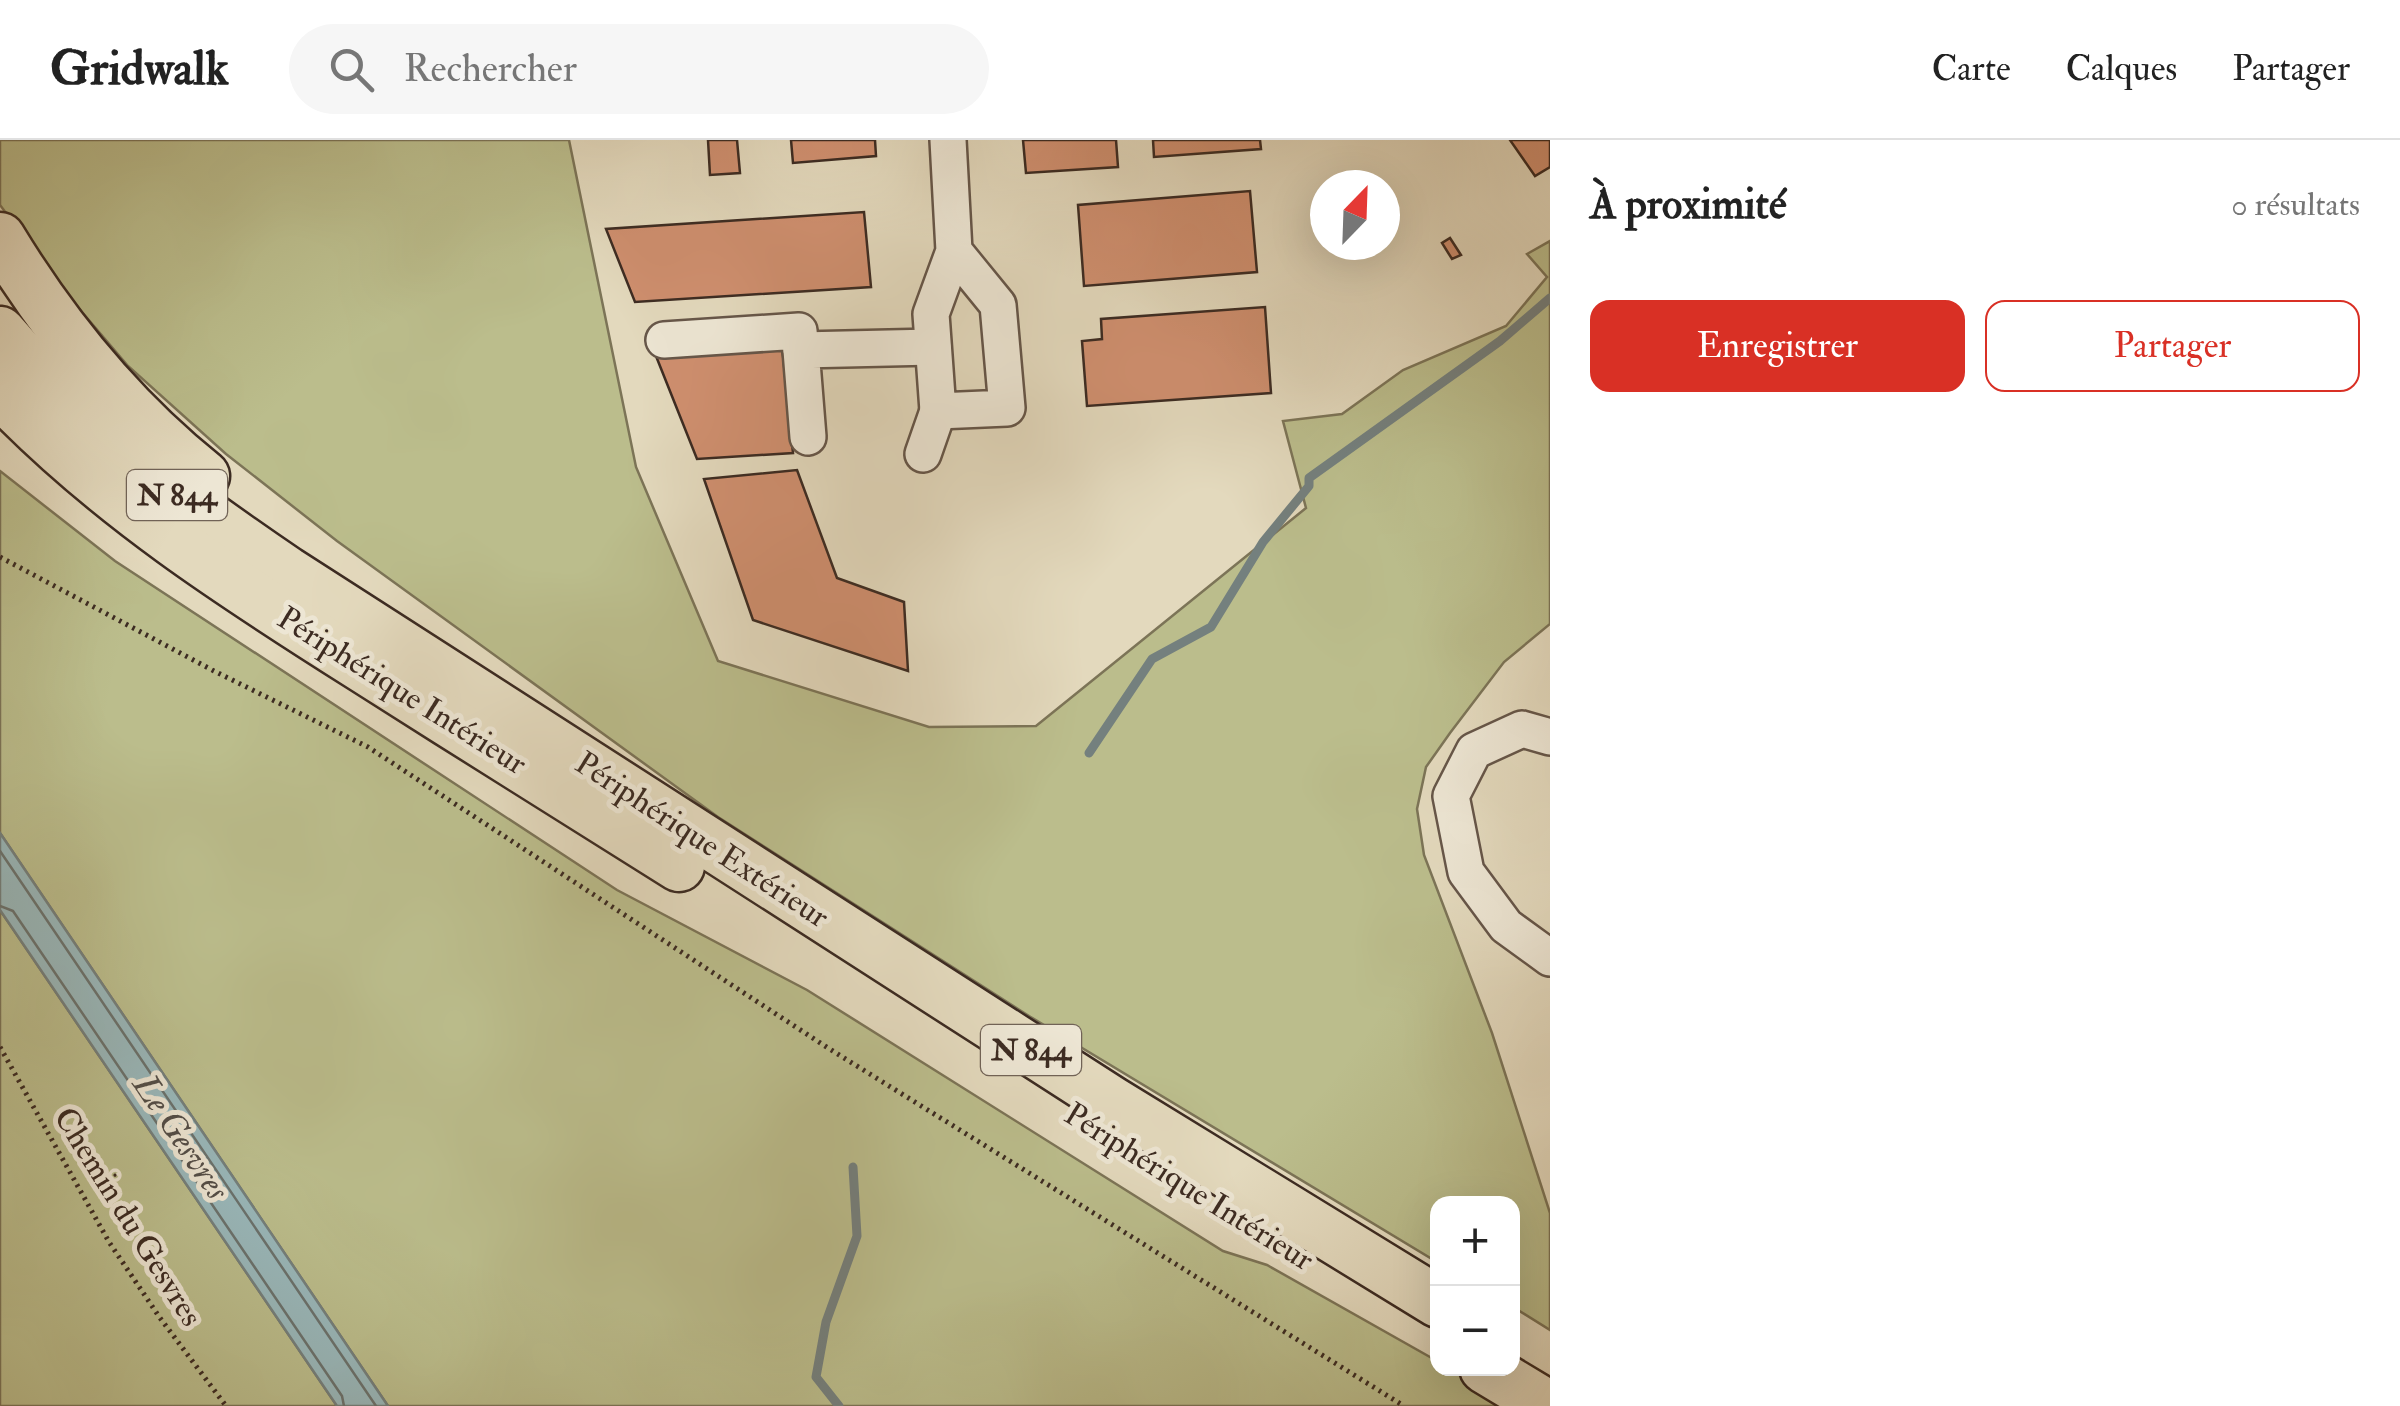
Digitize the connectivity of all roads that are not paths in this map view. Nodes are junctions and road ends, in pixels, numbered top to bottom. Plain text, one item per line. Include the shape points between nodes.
1 (948, 140) edge
2 (0, 238) edge
3 (954, 251) junction
4 (0, 332) edge
5 (664, 340) dead end
6 (933, 348) junction
7 (801, 350) junction
8 (0, 392) edge
9 (938, 412) junction
10 (0, 432) edge
11 (808, 437) dead end
12 (924, 454) dead end
13 (173, 543) junction
14 (287, 572) junction
15 (1550, 737) edge
16 (1550, 958) edge
17 (1430, 1297) edge
18 (1430, 1335) edge
19 (1520, 1351) edge
20 (1550, 1368) edge
21 (1498, 1376) edge
22 (1548, 1406) edge

1 - 3 street
2 - 14 highway via 109,386 178,455 266,526
3 - 6 street via 931,314
3 - 9 street via 998,305 1008,408
4 - 14 highway, Périphérique Extérieur / N 844 via 111,441
5 - 7 street via 799,331
6 - 7 street
6 - 9 street
7 - 11 street
8 - 13 highway, Périphérique Intérieur / N 844 via 81,470
9 - 12 street
10 - 13 highway via 125,540
13 - 18 highway, Périphérique Intérieur / N 844
14 - 17 highway, Périphérique Extérieur / N 844 via 1097,1092
15 - 16 street via 1522,729 1474,751 1451,796 1466,872 1506,926
19 - 20 highway
21 - 22 highway

